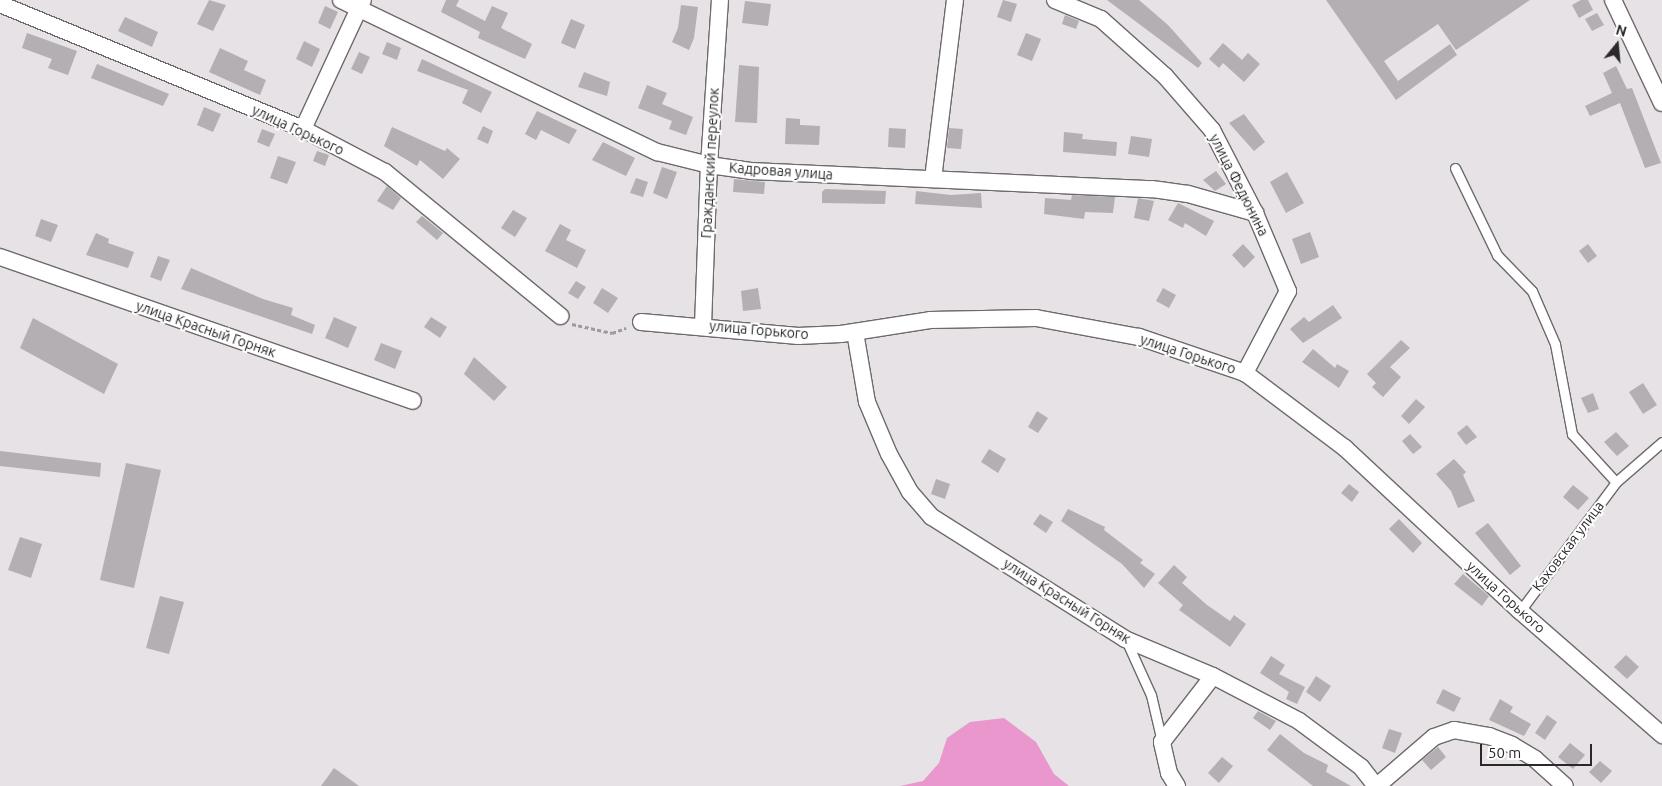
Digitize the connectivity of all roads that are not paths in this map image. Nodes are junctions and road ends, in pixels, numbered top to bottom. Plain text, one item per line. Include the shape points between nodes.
1 (341, 0) edge
2 (720, 0) edge
3 (955, 0) edge
4 (1054, 0) edge
5 (1612, 0) edge
6 (0, 4) edge
7 (361, 4) edge
8 (1662, 103) edge
9 (303, 129) junction
10 (709, 165) junction
11 (1455, 168) dead end
12 (933, 179) junction
13 (1255, 212) junction
14 (0, 257) edge
15 (560, 316) road end
16 (641, 322) road end
17 (703, 326) junction
18 (855, 332) junction
19 (1245, 373) junction
20 (413, 401) dead end
21 (1662, 442) edge
22 (1616, 482) junction
23 (1520, 611) junction
24 (1125, 639) junction
25 (1212, 676) junction
26 (1662, 735) edge
27 (1162, 742) junction
28 (1177, 786) edge
29 (1377, 786) edge
30 (1565, 786) edge

1 - 7 street, Кадровая улица
2 - 10 street, Гражданский переулок
3 - 12 street
4 - 13 street, улица Федюнина via 1101,19 1165,76 1212,130
5 - 8 street
6 - 9 street, улица Горького
7 - 9 street
7 - 10 street, Кадровая улица via 657,152
9 - 15 street, улица Горького via 385,172
10 - 12 street, Кадровая улица via 751,171
10 - 17 street, Гражданский переулок
11 - 22 lane via 1497,255 1532,291 1555,344 1572,434
12 - 13 street, Кадровая улица via 1152,189 1188,194
13 - 19 street, улица Федюнина via 1288,291
14 - 20 street, улица Красный Горняк
16 - 17 street, улица Горького
17 - 18 street, улица Горького via 798,336
18 - 19 street, улица Горького via 930,320 1036,318 1139,337
18 - 24 street, улица Красный Горняк via 867,402 888,454 910,492 932,517
19 - 23 street, улица Горького via 1345,448
21 - 22 lane, Каховская улица
22 - 23 lane, Каховская улица
23 - 26 street, улица Горького
24 - 25 street, улица Красный Горняк
24 - 27 lane via 1151,696
25 - 27 street
25 - 29 street, улица Красный Горняк via 1299,721 1361,766
27 - 28 street via 1169,774
29 - 30 street via 1434,738 1454,730 1489,736 1512,746 1535,759

